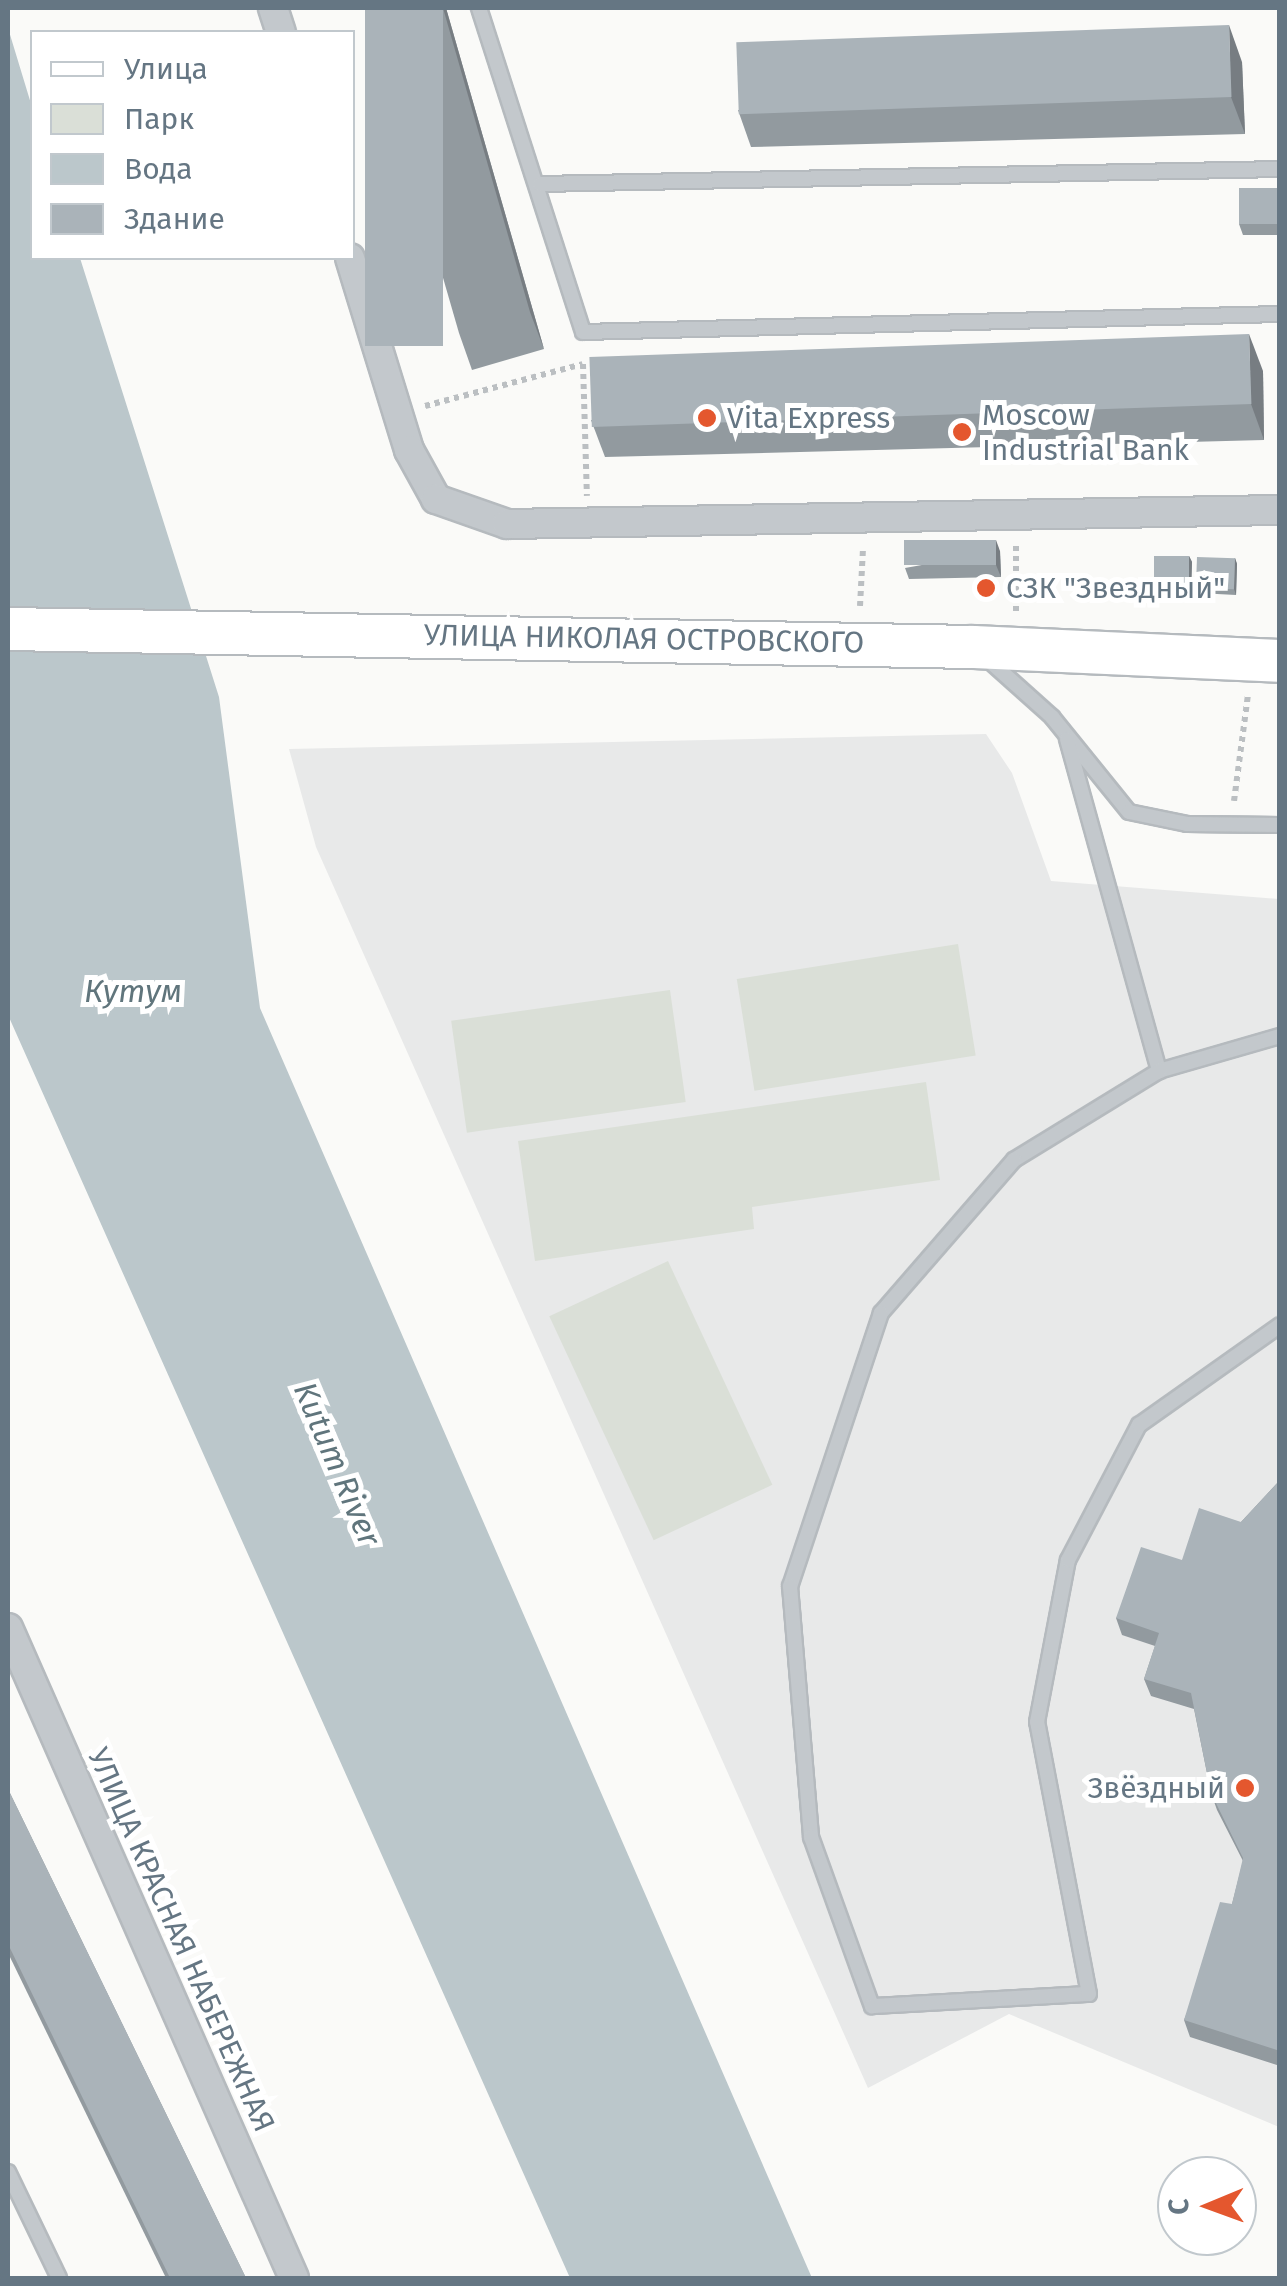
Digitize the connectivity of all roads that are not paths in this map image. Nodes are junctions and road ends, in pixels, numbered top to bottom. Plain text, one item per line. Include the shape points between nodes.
1 (479, 8) edge
2 (1280, 169) edge
3 (540, 184) junction
4 (351, 260) edge
5 (1280, 314) edge
6 (1280, 510) edge
7 (8, 629) edge
8 (973, 647) junction
9 (1266, 660) edge
10 (1065, 733) junction
11 (1280, 824) edge
12 (1280, 1036) edge
13 (1159, 1070) junction
14 (1280, 1325) edge
15 (8, 1628) edge
16 (8, 2172) edge
17 (60, 2278) edge
18 (294, 2278) edge

1 - 3 lane
2 - 3 lane
3 - 5 lane via 583,332
4 - 6 street via 397,414 436,499 507,524
7 - 8 main road, УЛИЦА НИКОЛАЯ ОСТРОВСКОГО
8 - 9 main road, УЛИЦА НИКОЛАЯ ОСТРОВСКОГО
8 - 10 lane
10 - 11 lane via 1128,812
10 - 13 lane
12 - 13 lane
13 - 14 lane via 1014,1160 882,1313 790,1586 812,1837 872,2006 1088,1994 1037,1722 1068,1560 1139,1425
15 - 18 street, УЛИЦА КРАСНАЯ НАБЕРЕЖНАЯ
16 - 17 lane

